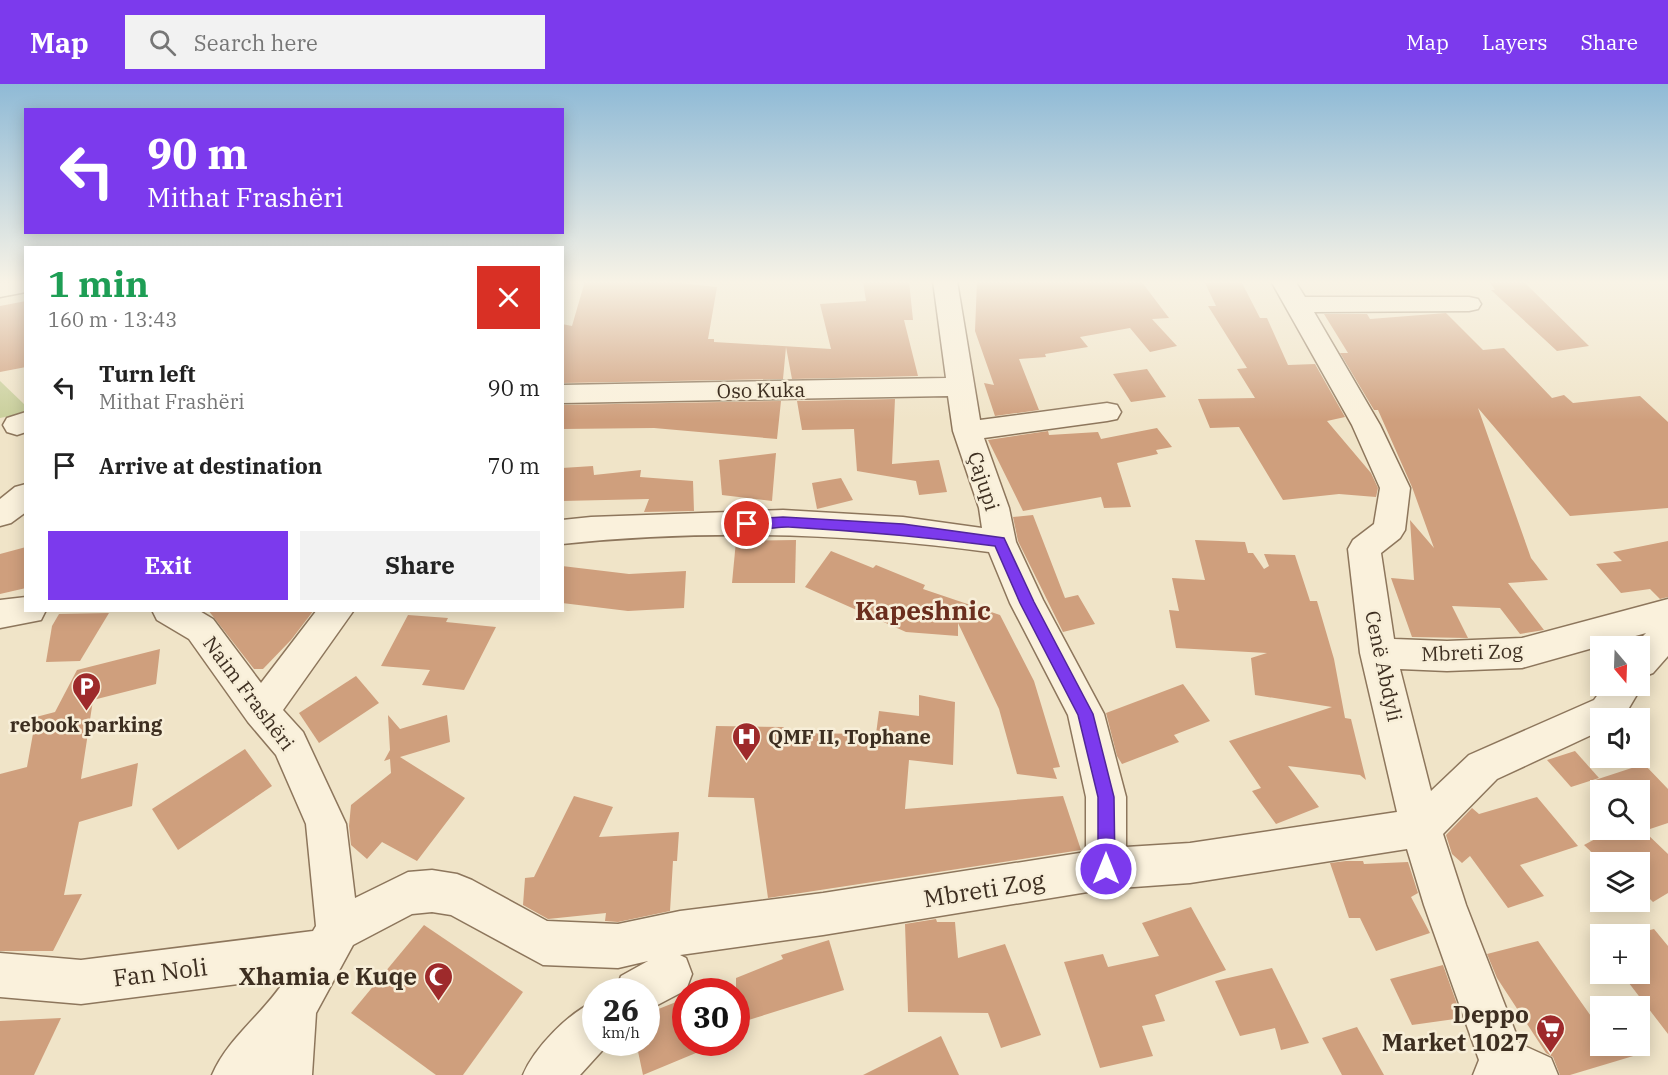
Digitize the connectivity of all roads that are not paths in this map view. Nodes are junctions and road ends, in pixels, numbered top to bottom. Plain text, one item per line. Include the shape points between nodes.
1 (951, 327) edge
2 (1310, 327) edge
3 (959, 387) junction
4 (564, 394) edge
5 (1107, 412) dead end
6 (967, 431) junction
7 (24, 497) edge
8 (0, 515) edge
9 (564, 532) edge
10 (1000, 542) junction
11 (24, 611) edge
12 (172, 612) edge
13 (335, 612) edge
14 (1668, 613) edge
15 (0, 614) edge
16 (1668, 632) edge
17 (1378, 653) junction
18 (1650, 659) edge
19 (1620, 696) edge
20 (261, 711) junction
21 (1421, 828) junction
22 (1106, 869) junction
23 (332, 940) junction
24 (0, 975) edge
25 (294, 1008) junction
26 (582, 1039) edge
27 (1511, 1070) edge
28 (236, 1075) edge
29 (288, 1075) edge
30 (547, 1075) edge

1 - 3 street, Çajupi
2 - 17 street, Cenë Abdyli via 1366,425 1395,488 1389,530 1364,549
3 - 4 street, Oso Kuka
3 - 6 street, Çajupi
5 - 6 street, Çajupi
6 - 10 street, Çajupi via 994,508
7 - 8 street
9 - 10 street via 783,522 903,529
10 - 22 street, Çajupi via 1027,603 1086,714 1106,797
11 - 15 street
12 - 20 street, Naim Frashëri via 201,629
13 - 20 street
14 - 17 street, Mbreti Zog via 1522,653
16 - 18 street
17 - 21 street, Cenë Abdyli
19 - 21 street via 1607,711 1483,767
20 - 23 street, Naim Frashëri via 290,744 326,824
21 - 22 street, Mbreti Zog via 1190,863
21 - 27 street, Cenë Abdyli via 1445,905
22 - 23 street, Mbreti Zog via 680,933 618,946 543,943 457,895 408,893
23 - 24 street, Fan Noli via 81,982
23 - 25 street
25 - 28 street
25 - 29 street
26 - 30 street

